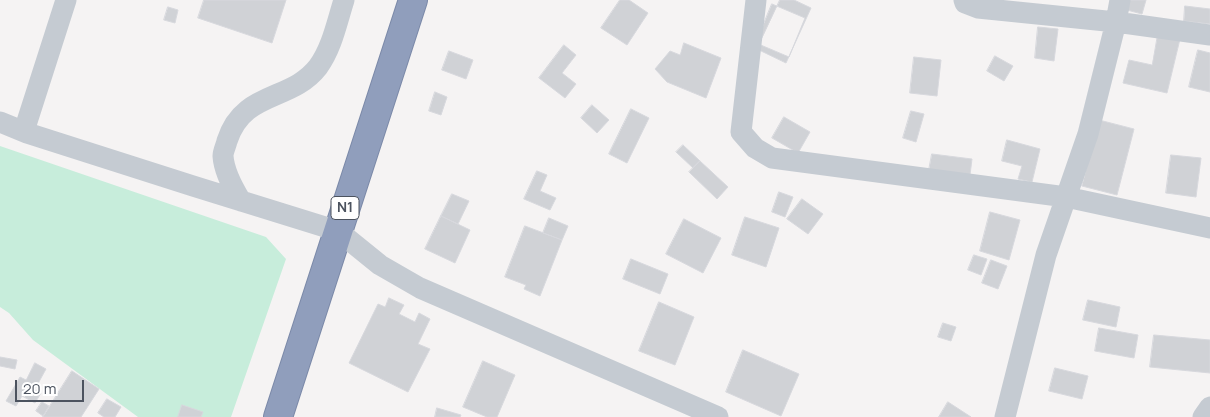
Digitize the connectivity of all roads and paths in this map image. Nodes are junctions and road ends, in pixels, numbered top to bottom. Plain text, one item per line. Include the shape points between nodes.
1 (66, 0) edge
2 (344, 0) edge
3 (412, 0) edge
4 (756, 0) edge
5 (964, 0) edge
6 (1120, 0) edge
7 (1116, 22) junction
8 (1210, 35) edge
9 (0, 122) edge
10 (24, 132) junction
11 (1066, 197) junction
12 (241, 201) junction
13 (1210, 228) edge
14 (338, 231) junction
15 (1210, 407) edge
16 (278, 417) edge
17 (718, 417) edge
18 (1005, 417) edge
19 (1203, 417) edge

1 - 10 street
2 - 12 street via 329,46 318,67 304,81 249,108 236,120 223,155 232,187
3 - 14 highway, N1
4 - 11 street via 742,132 755,148 772,158
5 - 7 street via 978,8
6 - 7 street
7 - 8 street
7 - 11 street via 1088,134
9 - 10 street
10 - 12 street
11 - 13 street
11 - 18 street via 1046,255
12 - 14 street
14 - 16 highway, N1
14 - 17 street via 380,265 420,288
15 - 19 street

